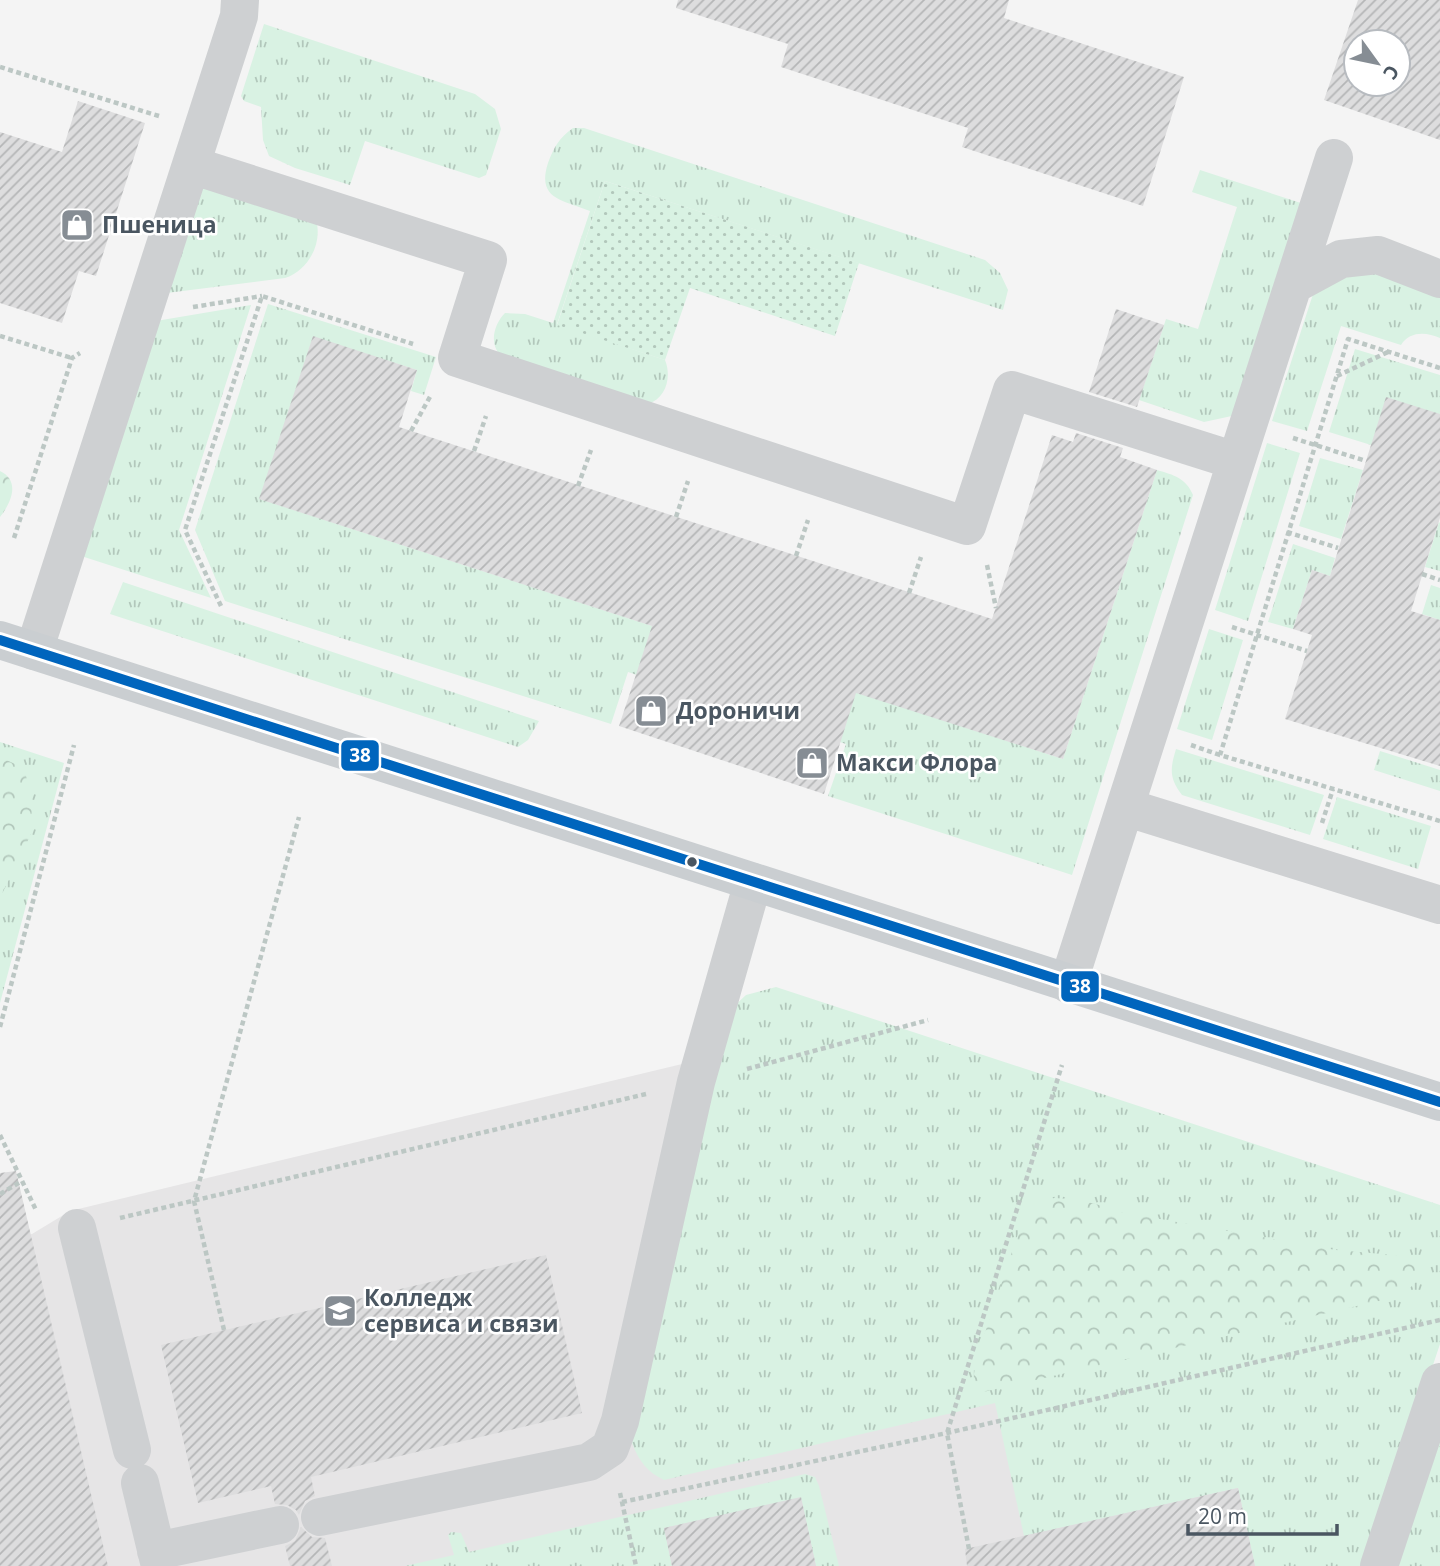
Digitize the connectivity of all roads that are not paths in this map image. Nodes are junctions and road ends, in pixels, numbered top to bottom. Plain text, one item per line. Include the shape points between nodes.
1 (240, 0) edge
2 (1334, 158) dead end
3 (191, 165) junction
4 (1440, 279) edge
5 (1293, 285) junction
6 (1236, 461) junction
7 (17, 646) edge
8 (1125, 807) junction
9 (752, 882) junction
10 (1440, 905) edge
11 (1068, 984) junction
12 (1440, 1102) edge
13 (77, 1228) road end
14 (1440, 1382) edge
15 (320, 1517) dead end
16 (280, 1525) dead end
17 (158, 1558) edge
18 (1379, 1566) edge

1 - 3 lane via 239,16
2 - 5 lane
3 - 6 lane via 488,260 446,373 967,526 1012,390
3 - 7 lane via 142,316
4 - 5 lane via 1378,255 1341,259
5 - 6 lane
6 - 8 lane
7 - 9 main road
8 - 10 lane
8 - 11 lane
9 - 11 main road
9 - 15 lane via 696,1082 621,1421 610,1448 589,1462
11 - 12 main road
13 - 17 lane
14 - 18 lane
16 - 17 lane

